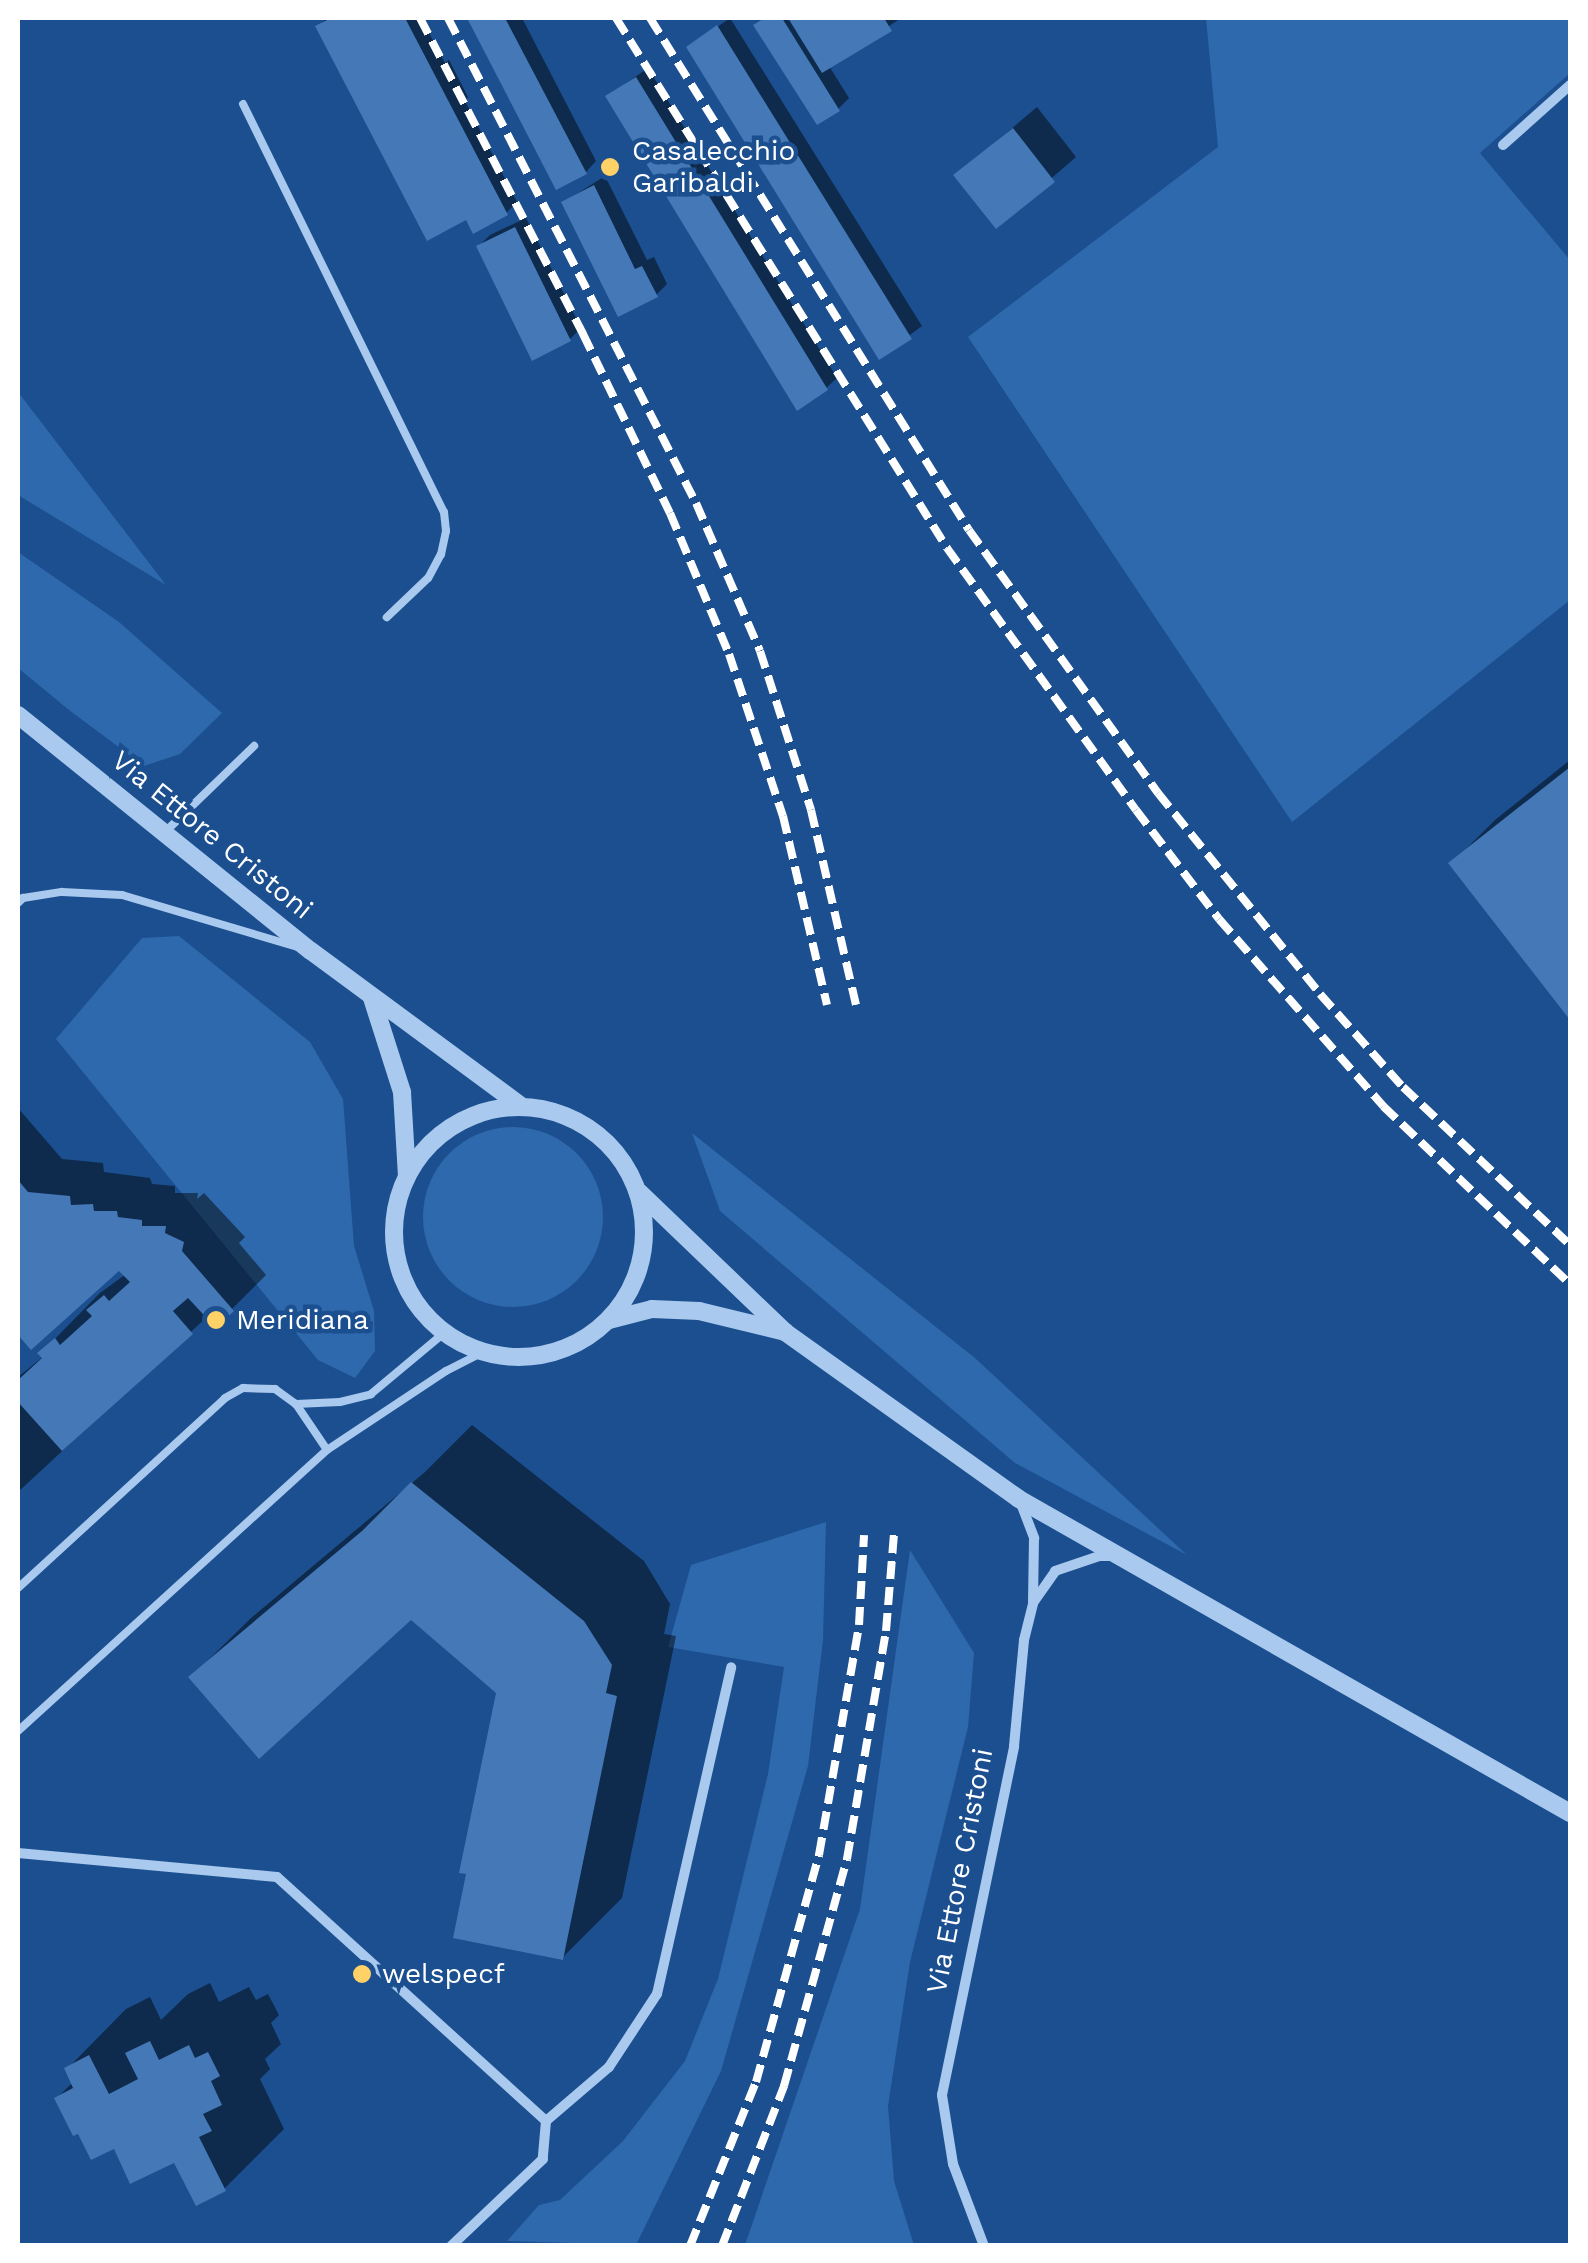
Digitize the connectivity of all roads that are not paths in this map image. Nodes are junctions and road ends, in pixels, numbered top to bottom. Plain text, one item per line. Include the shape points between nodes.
1 (1570, 86) edge
2 (243, 104) dead end
3 (1502, 144) dead end
4 (387, 617) dead end
5 (18, 715) edge
6 (254, 746) dead end
7 (165, 832) junction
8 (18, 903) edge
9 (312, 951) junction
10 (372, 998) junction
11 (521, 1106) junction
12 (406, 1176) junction
13 (639, 1192) junction
14 (609, 1320) junction
15 (785, 1332) junction
16 (444, 1333) junction
17 (481, 1353) junction
18 (296, 1404) junction
19 (327, 1450) junction
20 (1019, 1499) junction
21 (1116, 1556) junction
22 (18, 1588) edge
23 (1033, 1603) junction
24 (731, 1666) dead end
25 (18, 1732) edge
26 (1570, 1813) edge
27 (18, 1853) edge
28 (546, 2121) junction
29 (451, 2246) edge
30 (984, 2246) edge

1 - 3 street
2 - 4 lane via 444,512 441,554 428,578
5 - 7 street, Via Ettore Cristoni
6 - 7 lane
7 - 9 street, Via Ettore Cristoni
8 - 9 lane via 62,892 122,896
9 - 10 street, Via Ettore Cristoni
10 - 11 street, Via Ettore Cristoni
10 - 12 street via 402,1092
11 - 12 street via 484,1111 452,1126
11 - 13 street via 560,1112 600,1135
12 - 16 street via 394,1214 394,1248 406,1287
13 - 14 street via 645,1246 637,1276
13 - 15 street
14 - 15 street via 652,1309 699,1310
14 - 17 street via 550,1354
15 - 20 street
16 - 17 street
16 - 18 lane via 370,1394
17 - 19 lane
18 - 19 lane
18 - 22 lane via 276,1389 242,1388 225,1398
19 - 25 lane
20 - 21 street
20 - 23 street, Via Ettore Cristoni via 1034,1538
21 - 23 street via 1055,1571
21 - 26 street
23 - 30 street, Via Ettore Cristoni via 1014,1746 942,2095 953,2164
24 - 28 street via 657,1994 608,2067
27 - 28 street via 277,1877
28 - 29 street via 543,2159

